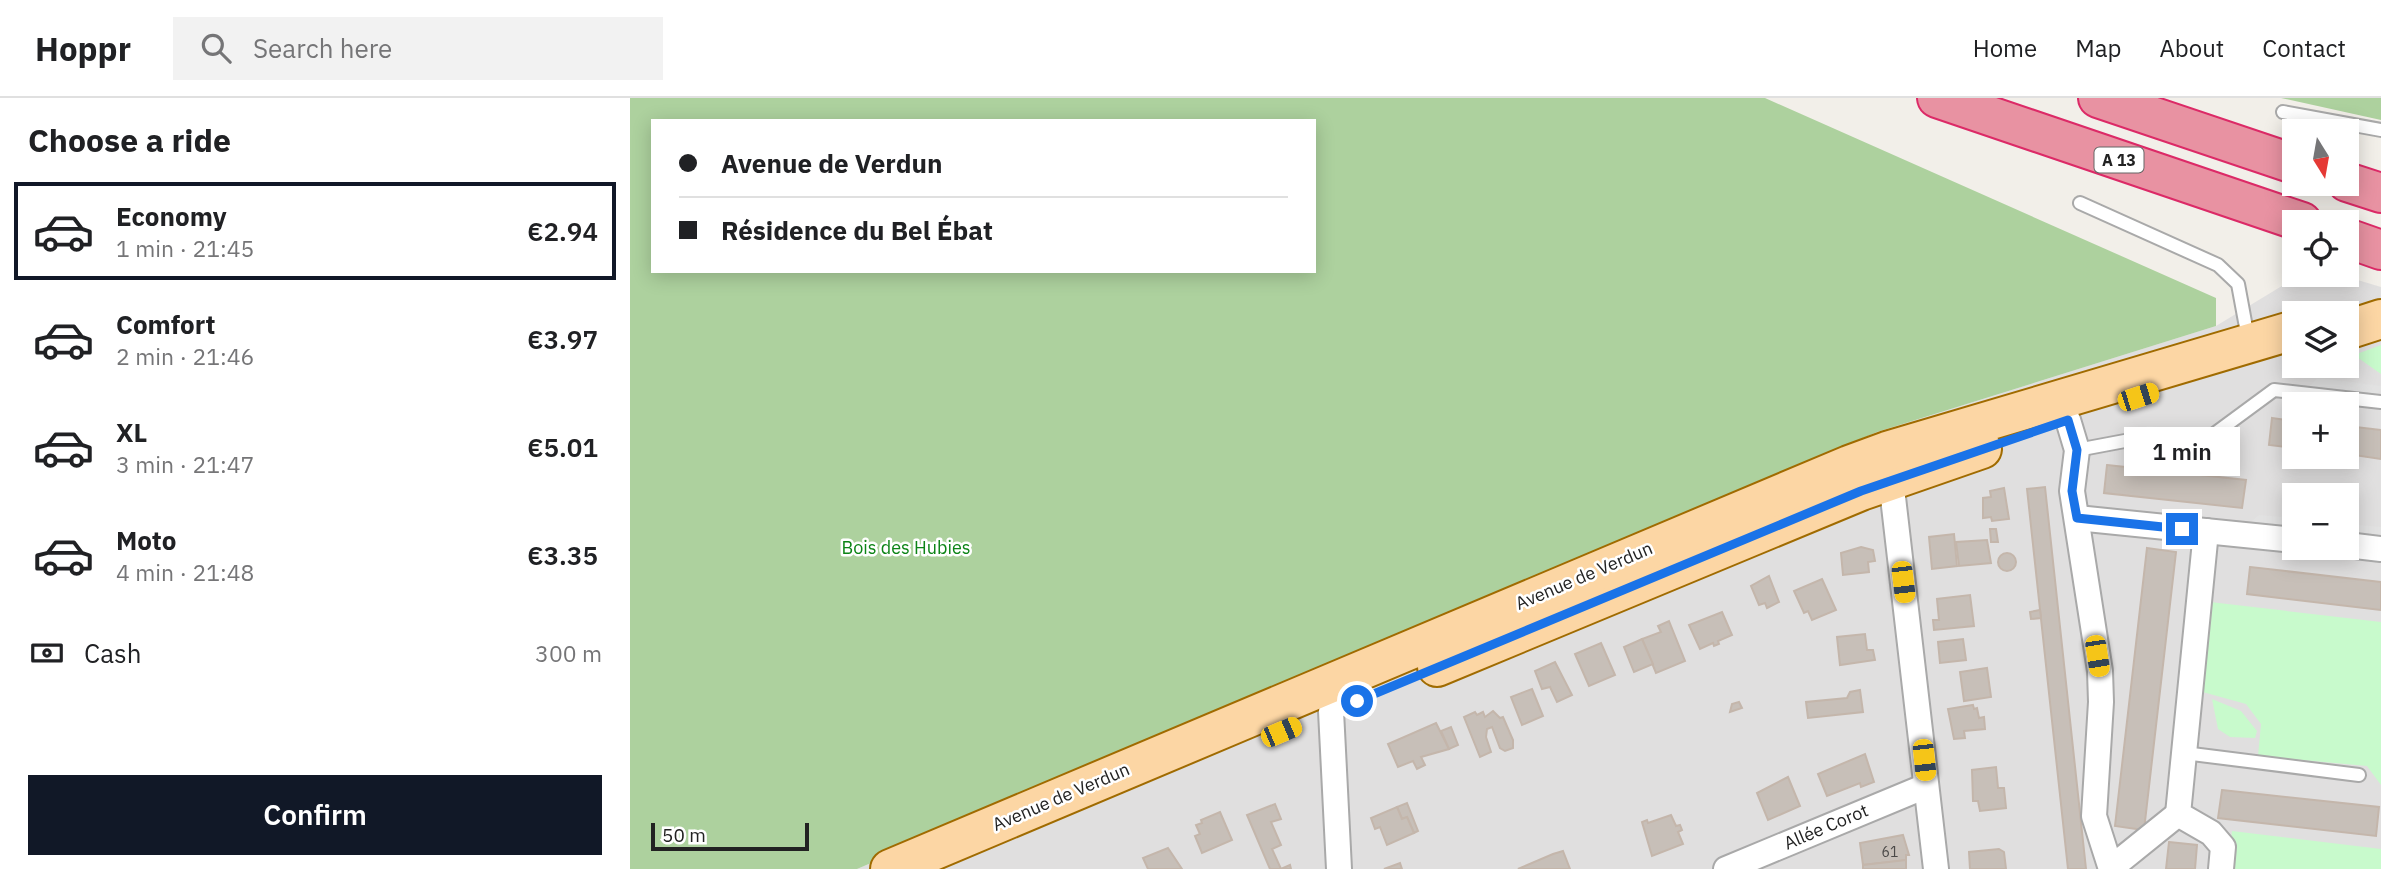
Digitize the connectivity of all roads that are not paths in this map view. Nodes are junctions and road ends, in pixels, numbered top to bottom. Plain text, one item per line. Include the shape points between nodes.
1 (1937, 98) edge
2 (2098, 98) edge
3 (2283, 112) dead end
4 (2381, 130) edge
5 (2282, 160) edge
6 (2359, 186) edge
7 (2381, 193) edge
8 (2080, 203) dead end
9 (2282, 215) edge
10 (2359, 242) edge
11 (2381, 250) edge
12 (2381, 307) edge
13 (2359, 313) edge
14 (2381, 319) edge
15 (2359, 326) edge
16 (2282, 333) edge
17 (2249, 342) junction
18 (2282, 352) edge
19 (2381, 402) edge
20 (2073, 435) junction
21 (1891, 480) junction
22 (2077, 518) junction
23 (2206, 531) junction
24 (2282, 539) edge
25 (2359, 546) edge
26 (2381, 549) edge
27 (1331, 711) junction
28 (2184, 753) junction
29 (2359, 775) dead end
30 (1926, 786) junction
31 (2178, 814) junction
32 (890, 869) edge
33 (954, 869) edge
34 (1339, 869) edge
35 (1726, 869) edge
36 (1936, 869) edge
37 (2111, 869) edge
38 (2221, 869) edge

1 - 9 highway, A 13
2 - 5 highway
3 - 4 lane
6 - 7 highway
8 - 17 lane via 2218,265 2238,284
10 - 11 highway
12 - 13 main road
14 - 15 main road
16 - 17 main road, Avenue de Verdun
17 - 32 main road, Avenue de Verdun via 1849,466
18 - 20 main road, Avenue de Verdun
19 - 20 lane via 2274,390 2198,446
20 - 21 main road, Avenue de Verdun
20 - 22 street via 2072,491
21 - 27 main road, Avenue de Verdun
21 - 30 street
22 - 23 street
22 - 37 street via 2100,671 2094,816
23 - 24 street
23 - 28 street
25 - 26 street
27 - 33 main road, Avenue de Verdun
27 - 34 street
28 - 29 lane
28 - 31 street
30 - 35 street, Allée Corot
30 - 36 street
31 - 37 street
31 - 38 street via 2211,833 2223,847

